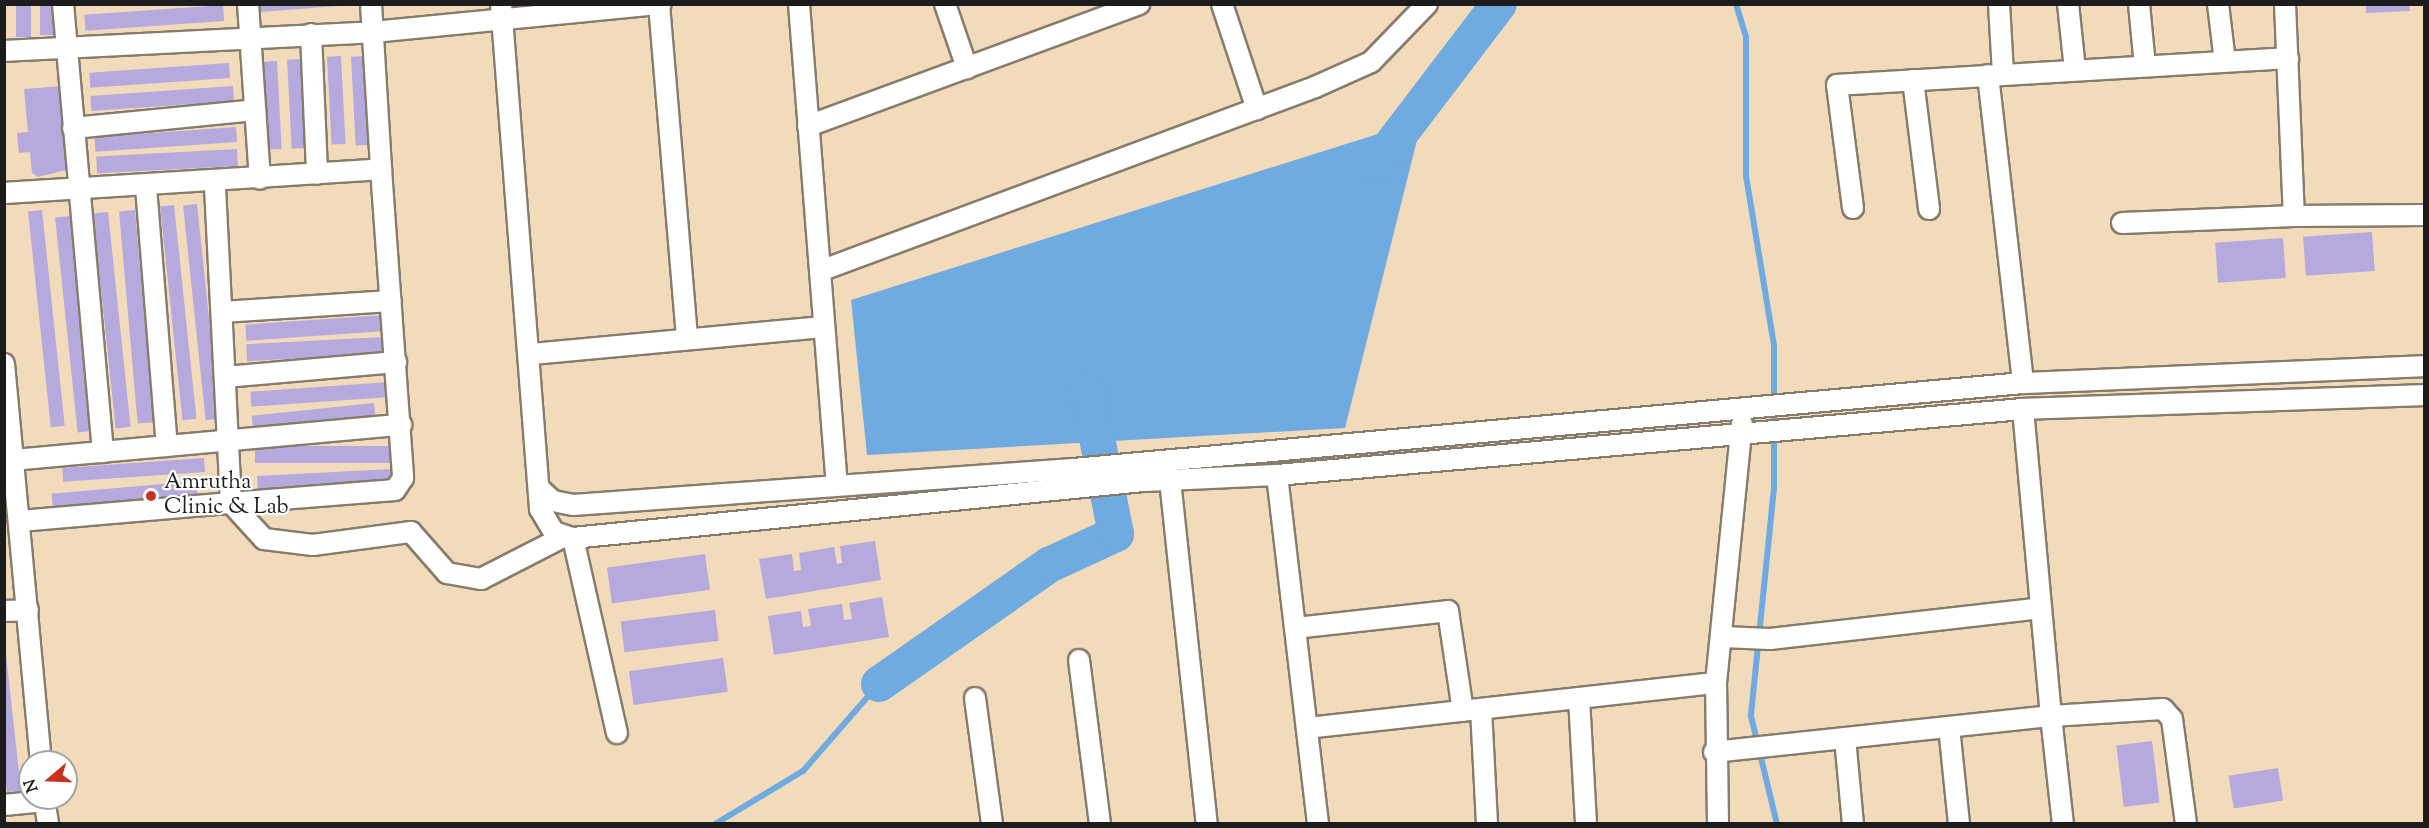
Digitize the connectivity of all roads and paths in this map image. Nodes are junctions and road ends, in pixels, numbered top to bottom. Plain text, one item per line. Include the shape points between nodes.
1 (63, 4) edge
2 (249, 4) edge
3 (371, 4) edge
4 (799, 4) edge
5 (945, 4) edge
6 (1139, 4) edge
7 (1222, 4) edge
8 (1426, 4) edge
9 (1999, 4) edge
10 (2068, 4) edge
11 (2139, 4) edge
12 (2218, 4) edge
13 (2285, 4) edge
14 (660, 5) edge
15 (502, 13) edge
16 (373, 32) junction
17 (311, 34) junction
18 (249, 36) junction
19 (4, 51) edge
20 (66, 51) junction
21 (2288, 58) junction
22 (2225, 62) junction
23 (2145, 66) junction
24 (967, 68) junction
25 (2075, 70) junction
26 (1996, 75) junction
27 (1913, 80) junction
28 (1257, 109) junction
29 (255, 110) junction
30 (808, 126) junction
31 (73, 128) junction
32 (381, 169) junction
33 (317, 174) junction
34 (260, 179) junction
35 (215, 182) junction
36 (146, 187) junction
37 (79, 192) junction
38 (4, 193) edge
39 (1853, 208) dead end
40 (1929, 209) dead end
41 (2424, 215) edge
42 (2294, 216) junction
43 (2122, 223) dead end
44 (820, 271) junction
45 (391, 301) junction
46 (222, 312) junction
47 (824, 327) junction
48 (687, 339) junction
49 (531, 354) junction
50 (396, 362) junction
51 (4, 364) edge
52 (2424, 366) edge
53 (225, 377) junction
54 (2024, 383) junction
55 (2424, 395) edge
56 (6, 408) edge
57 (1751, 408) junction
58 (2023, 409) junction
59 (401, 425) junction
60 (1752, 433) junction
61 (228, 441) junction
62 (167, 446) junction
63 (103, 452) junction
64 (13, 460) junction
65 (1277, 475) junction
66 (1170, 480) junction
67 (837, 483) junction
68 (541, 490) junction
69 (231, 503) junction
70 (20, 521) junction
71 (569, 537) junction
72 (2041, 608) junction
73 (28, 610) junction
74 (4, 611) edge
75 (1295, 628) junction
76 (1722, 637) junction
77 (1079, 660) dead end
78 (1716, 683) junction
79 (975, 698) dead end
80 (1579, 698) junction
81 (1472, 710) junction
82 (2051, 716) junction
83 (1950, 727) junction
84 (1307, 728) junction
85 (617, 733) dead end
86 (1845, 738) junction
87 (40, 750) edge
88 (1714, 752) junction
89 (992, 824) edge
90 (1100, 824) edge
91 (1207, 824) edge
92 (1318, 824) edge
93 (1487, 824) edge
94 (1586, 824) edge
95 (1718, 824) edge
96 (1853, 824) edge
97 (1959, 824) edge
98 (2063, 824) edge
99 (2186, 824) edge

1 - 20 street
2 - 18 street
3 - 16 street
4 - 30 street
5 - 24 street
6 - 24 street
7 - 28 street
8 - 28 street via 1371,62
9 - 26 street
10 - 25 street
11 - 23 street
12 - 22 street
13 - 21 street
14 - 15 street
14 - 48 street
15 - 16 street
15 - 49 street
16 - 17 street
16 - 32 street
17 - 18 street
17 - 33 street
18 - 20 street
18 - 29 street
19 - 20 street
20 - 31 street
21 - 22 street
21 - 42 street
22 - 23 street
23 - 25 street
24 - 30 street
25 - 26 street
26 - 27 street
26 - 54 street
27 - 39 street via 1837,85
27 - 40 street
28 - 44 street
29 - 31 street
29 - 34 street
30 - 44 street
31 - 37 street
32 - 33 street
32 - 45 street
33 - 34 street
34 - 35 street
35 - 36 street
35 - 46 street
36 - 37 street
36 - 62 street
37 - 38 street
37 - 63 street
41 - 42 street
42 - 43 street
44 - 47 street
45 - 46 street
45 - 50 street
46 - 53 street
47 - 48 street
47 - 67 street
48 - 49 street
49 - 68 street
50 - 53 street
50 - 59 street
51 - 56 street
52 - 54 street
53 - 61 street
54 - 57 street
55 - 58 street
56 - 64 street
57 - 60 street
57 - 67 street via 1073,469
58 - 60 street
58 - 72 street
59 - 61 street
59 - 69 street via 403,478 395,490
60 - 65 street
60 - 76 street
61 - 62 street
61 - 69 street
62 - 63 street
63 - 64 street
64 - 70 street
65 - 66 street
65 - 75 street
66 - 71 street
66 - 91 street
67 - 68 street via 573,505 554,501
68 - 71 street via 544,522
69 - 70 street
69 - 71 street via 264,539 313,545 411,532 447,573 481,579
70 - 73 street
71 - 85 street
72 - 76 street via 1761,639
72 - 82 street
73 - 74 street
73 - 87 street
75 - 81 street via 1448,611
75 - 84 street
76 - 78 street
77 - 90 street
78 - 80 street
78 - 88 street
79 - 89 street
80 - 81 street
80 - 94 street
81 - 84 street
81 - 93 street
82 - 83 street
82 - 98 street
82 - 99 street via 2163,709 2172,719
83 - 86 street
83 - 97 street
84 - 92 street
86 - 88 street
86 - 96 street
88 - 95 street

